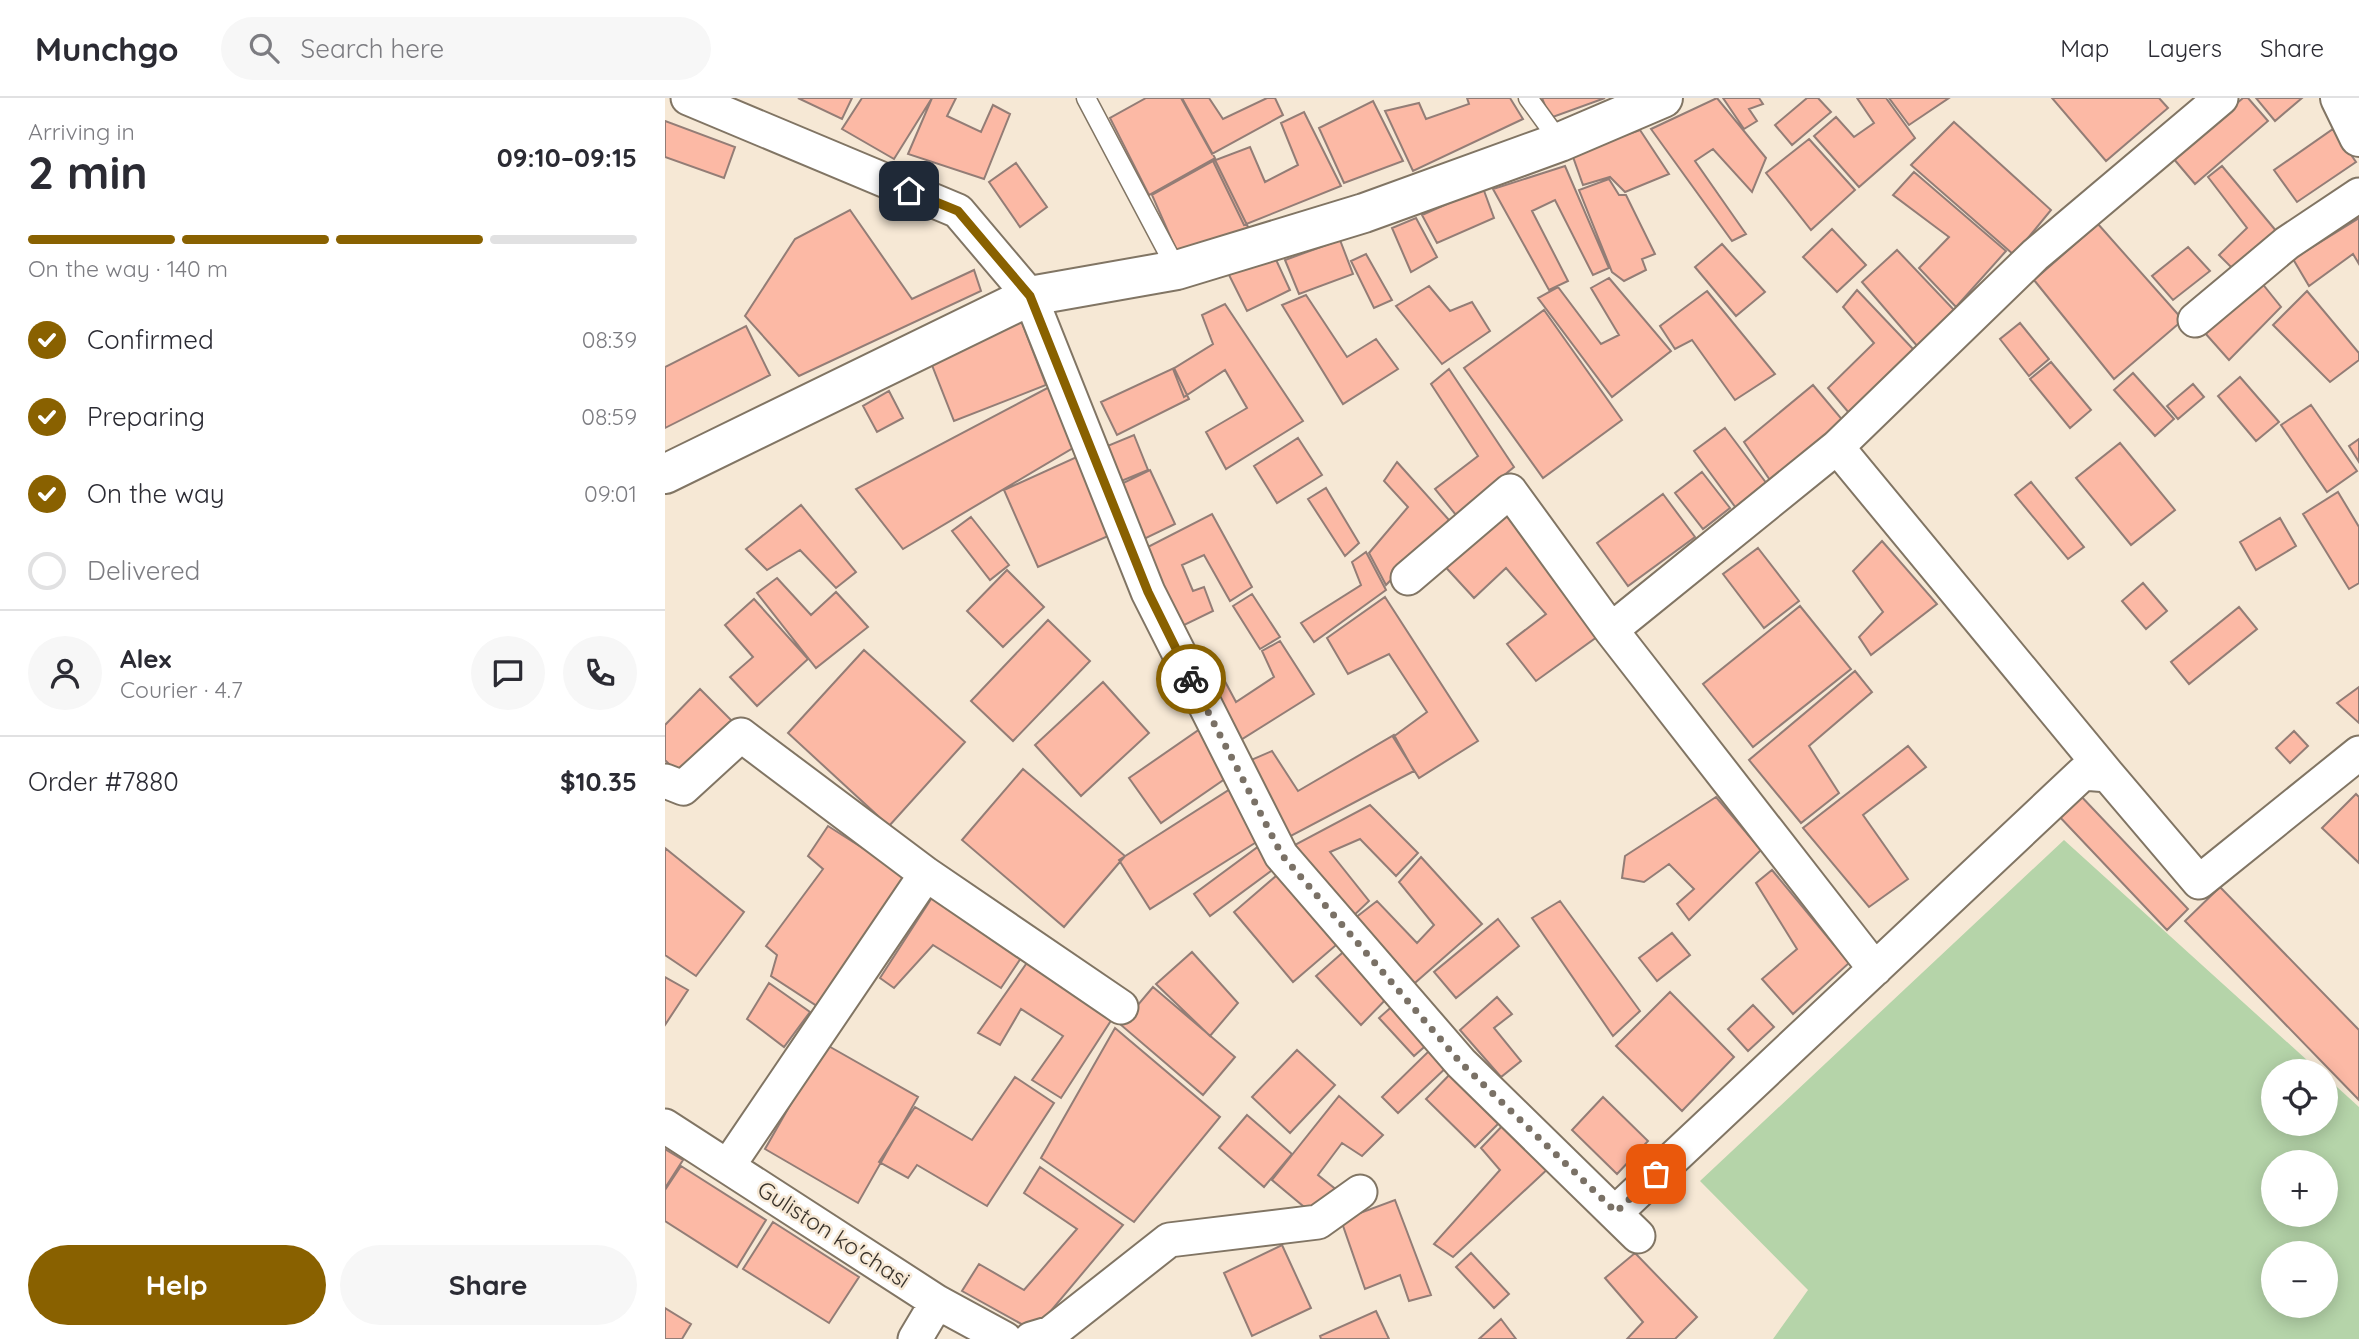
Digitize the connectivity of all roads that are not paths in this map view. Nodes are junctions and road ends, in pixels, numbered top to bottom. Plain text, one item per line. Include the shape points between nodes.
1 (688, 98) edge
2 (1086, 98) edge
3 (1528, 98) edge
4 (1663, 98) edge
5 (2221, 98) edge
6 (2340, 98) edge
7 (2359, 137) edge
8 (1560, 142) junction
9 (2359, 195) edge
10 (1177, 270) junction
11 (1030, 296) junction
12 (2195, 320) dead end
13 (1837, 447) junction
14 (665, 474) edge
15 (1408, 578) dead end
16 (1611, 630) junction
17 (2359, 754) edge
18 (2108, 775) junction
19 (665, 781) edge
20 (926, 874) junction
21 (1875, 969) junction
22 (1121, 1007) dead end
23 (665, 1126) edge
24 (728, 1166) junction
25 (1360, 1192) dead end
26 (1616, 1212) junction
27 (1638, 1236) dead end
28 (937, 1301) junction
29 (915, 1339) edge
30 (1005, 1339) edge
31 (1031, 1339) edge

1 - 11 street via 958,211
2 - 10 lane
3 - 8 lane
4 - 8 street
5 - 13 street via 2035,255
6 - 7 street
8 - 10 street via 1364,213
9 - 12 street via 2287,243
10 - 11 street
11 - 14 street
11 - 26 street via 1148,592 1282,855 1461,1063
13 - 16 street
13 - 18 street
15 - 16 street via 1510,491
16 - 21 street
17 - 18 street via 2199,881
18 - 21 street via 2083,773
19 - 20 street via 683,788 741,735
20 - 22 street
20 - 24 street
21 - 26 street
23 - 24 street, Guliston ko'chasi
24 - 28 street, Guliston ko'chasi
25 - 31 street via 1318,1222 1169,1240 1051,1333
26 - 27 street
28 - 29 street
28 - 30 street, Guliston ko'chasi

